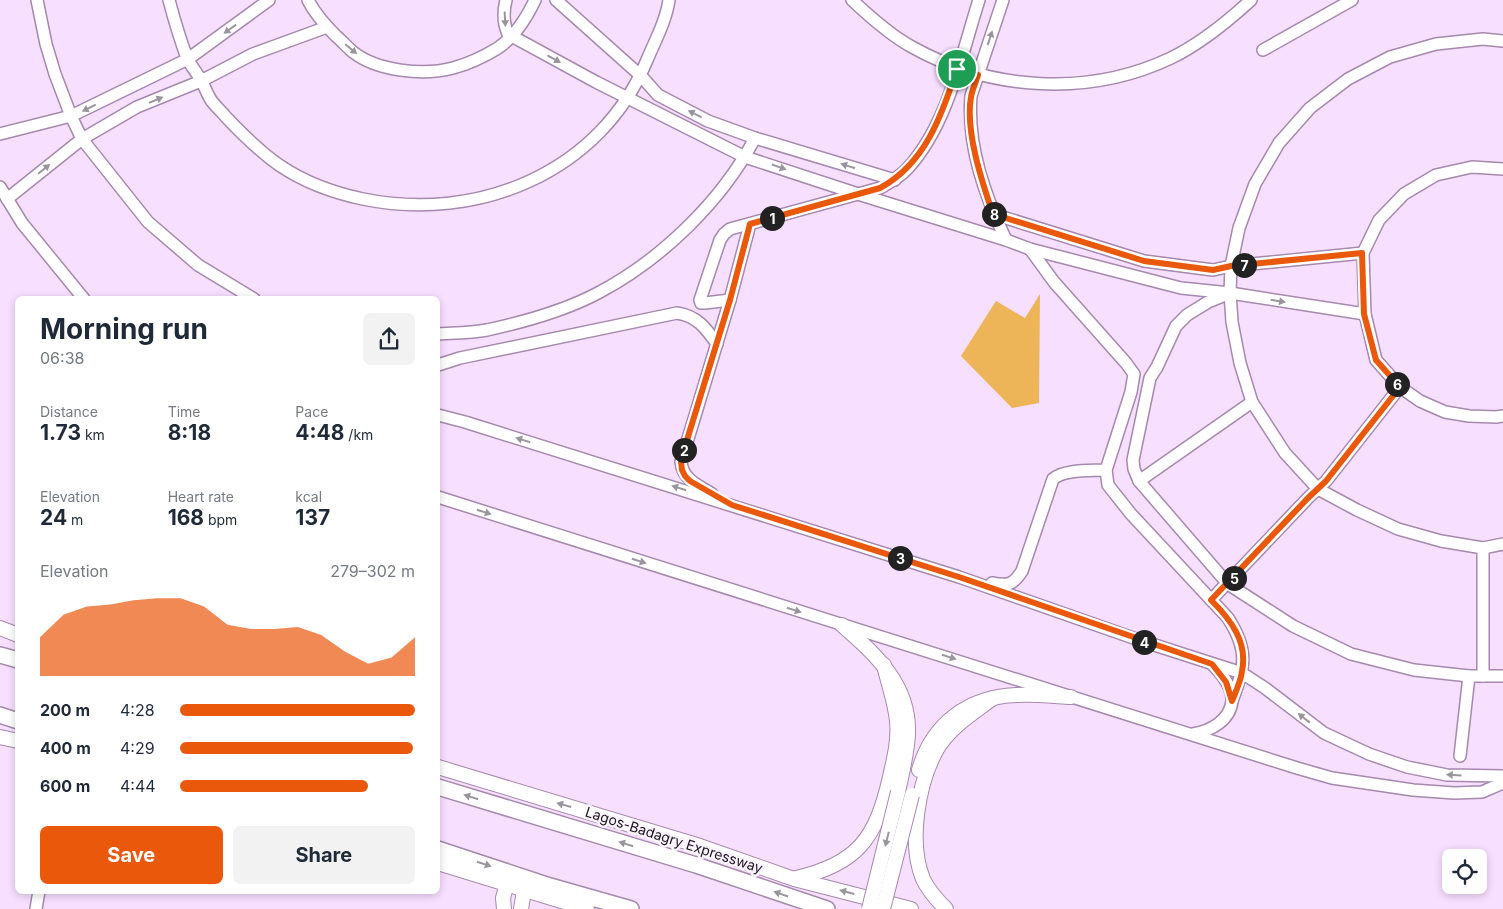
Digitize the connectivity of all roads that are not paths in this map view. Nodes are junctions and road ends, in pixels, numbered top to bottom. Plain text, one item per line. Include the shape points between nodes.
1 (37, 0) edge
2 (169, 0) edge
3 (270, 0) edge
4 (308, 0) edge
5 (506, 0) edge
6 (535, 0) edge
7 (556, 0) edge
8 (669, 0) edge
9 (852, 0) edge
10 (979, 0) edge
11 (1003, 0) edge
12 (1251, 0) edge
13 (1352, 0) edge
14 (327, 27) junction
15 (511, 36) junction
16 (1503, 40) edge
17 (1263, 50) dead end
18 (188, 59) junction
19 (957, 69) junction
20 (978, 75) junction
21 (641, 76) junction
22 (201, 81) junction
23 (629, 98) junction
24 (71, 116) junction
25 (0, 134) edge
26 (755, 138) junction
27 (82, 139) junction
28 (745, 157) junction
29 (1503, 169) edge
30 (895, 180) junction
31 (0, 187) edge
32 (858, 194) junction
33 (7, 200) junction
34 (993, 214) junction
35 (750, 224) junction
36 (1006, 240) junction
37 (1030, 250) junction
38 (1362, 253) junction
39 (1231, 266) junction
40 (1230, 293) junction
41 (82, 296) edge
42 (249, 296) edge
43 (730, 300) junction
44 (1364, 314) junction
45 (440, 334) edge
46 (717, 344) junction
47 (440, 364) edge
48 (1400, 387) junction
49 (1252, 402) junction
50 (440, 416) edge
51 (1503, 416) edge
52 (1106, 470) junction
53 (1139, 480) junction
54 (1318, 489) junction
55 (440, 498) edge
56 (732, 505) junction
57 (1503, 544) edge
58 (1483, 548) junction
59 (959, 577) junction
60 (1228, 584) junction
61 (1211, 600) junction
62 (842, 626) junction
63 (0, 628) edge
64 (15, 634) edge
65 (0, 655) edge
66 (15, 659) edge
67 (1212, 664) junction
68 (884, 665) junction
69 (1242, 673) junction
70 (1469, 676) junction
71 (1483, 676) junction
72 (1503, 676) edge
73 (1071, 697) junction
74 (993, 698) junction
75 (1232, 701) junction
76 (0, 715) edge
77 (15, 720) edge
78 (1192, 735) junction
79 (0, 737) edge
80 (15, 740) edge
81 (1460, 756) dead end
82 (440, 769) edge
83 (1503, 776) edge
84 (1503, 783) edge
85 (440, 788) edge
86 (905, 793) junction
87 (440, 850) edge
88 (440, 864) edge
89 (794, 879) junction
90 (506, 883) junction
91 (524, 891) junction
92 (39, 894) edge
93 (36, 909) edge
94 (504, 909) edge
95 (521, 909) edge
96 (587, 909) edge
97 (631, 909) edge
98 (827, 909) edge
99 (870, 909) edge
100 (883, 909) edge
101 (911, 909) edge
102 (946, 909) edge

1 - 24 street via 46,44
2 - 18 street
3 -> 18 street
4 - 14 street
5 -> 15 street via 504,26
6 - 15 street
7 - 21 street
8 - 21 street
9 - 19 street via 910,47
10 - 19 street
20 -> 11 street
12 - 20 street via 1205,38 1172,58 1133,73 1095,82 1052,85
13 - 17 street
14 -> 15 street via 354,53 398,70 452,68 499,47
14 - 22 street via 253,54
15 -> 23 street
16 - 39 street via 1436,44 1390,57 1348,79 1310,108 1279,143 1255,184 1239,228
18 - 22 street
18 -> 24 street
19 - 20 street
19 - 30 street via 935,128 908,168
20 - 34 street via 971,96 971,123 974,147
21 - 23 street
26 -> 21 street via 708,121 658,95
22 - 23 street via 212,101 232,124 280,166 326,189 400,205 434,205 508,191 559,165 580,150
27 -> 22 street via 138,107
23 - 28 street
24 - 25 street
24 - 27 street
26 - 28 street
30 -> 26 street
33 -> 27 street
27 - 42 street via 148,222 198,265
28 -> 32 street
28 - 45 street via 679,235 642,266 597,293 544,315 484,330
29 - 38 street via 1472,167 1436,175 1404,194 1379,220
30 - 32 street
31 - 33 street
32 - 35 street
32 - 36 street
33 - 41 street
34 - 36 street
34 - 39 street via 1144,261 1213,270
35 - 43 street
35 - 43 street via 730,229 724,234 700,300 705,304
36 - 37 street
37 - 40 street via 1181,288
37 - 52 street via 1134,374
38 - 39 street
38 - 44 street
39 - 40 street
40 -> 44 street
40 - 49 street via 1240,363
40 - 53 street via 1202,306 1176,326 1150,378 1133,460
43 - 46 street
44 - 48 street via 1376,360
46 - 47 street via 697,320 677,313
46 - 56 street via 681,462 682,470 690,481
48 - 51 street via 1420,401 1445,412
48 - 54 street
49 - 53 street
49 - 54 street via 1286,453
56 -> 50 street
52 - 59 street via 1058,474 1053,478 1017,580 1004,585
52 - 61 street via 1112,492
53 - 60 street
54 - 58 street via 1398,529
54 - 60 street
55 -> 62 street
56 - 59 street
57 - 58 street
58 - 71 street
59 - 67 street
60 - 61 street
60 - 70 street via 1293,626 1351,654 1414,670
61 - 69 street via 1236,630 1243,652
62 - 68 main road
62 -> 73 street
63 - 64 main road
65 - 66 highway
67 - 69 street
67 - 75 street via 1226,682
68 - 86 main road via 901,693 908,720
68 - 89 main road via 898,733 889,782 877,819 850,856 825,871
69 - 75 street
83 -> 69 street via 1447,774 1369,754 1324,733
70 - 71 street
70 - 81 street
71 - 72 street
73 - 74 main road via 1017,694
73 - 78 street
74 - 86 main road via 960,712 938,730
74 - 102 main road via 962,720 937,748 924,780 916,836 919,867 930,890
75 - 78 street via 1227,714 1215,728
76 - 77 highway
78 - 84 street via 1332,778 1454,793 1482,792
79 - 80 main road
89 -> 82 main road, Lagos-Badagry Expressway via 700,846
98 -> 85 highway, Lagos-Badagry Expressway via 696,865
86 -> 99 main road, bridge
86 - 100 main road, bridge
87 -> 97 highway
88 - 90 main road
101 -> 89 main road, Lagos-Badagry Expressway
90 - 91 main road
90 - 94 main road
91 - 95 main road
91 - 96 main road
92 - 93 street

